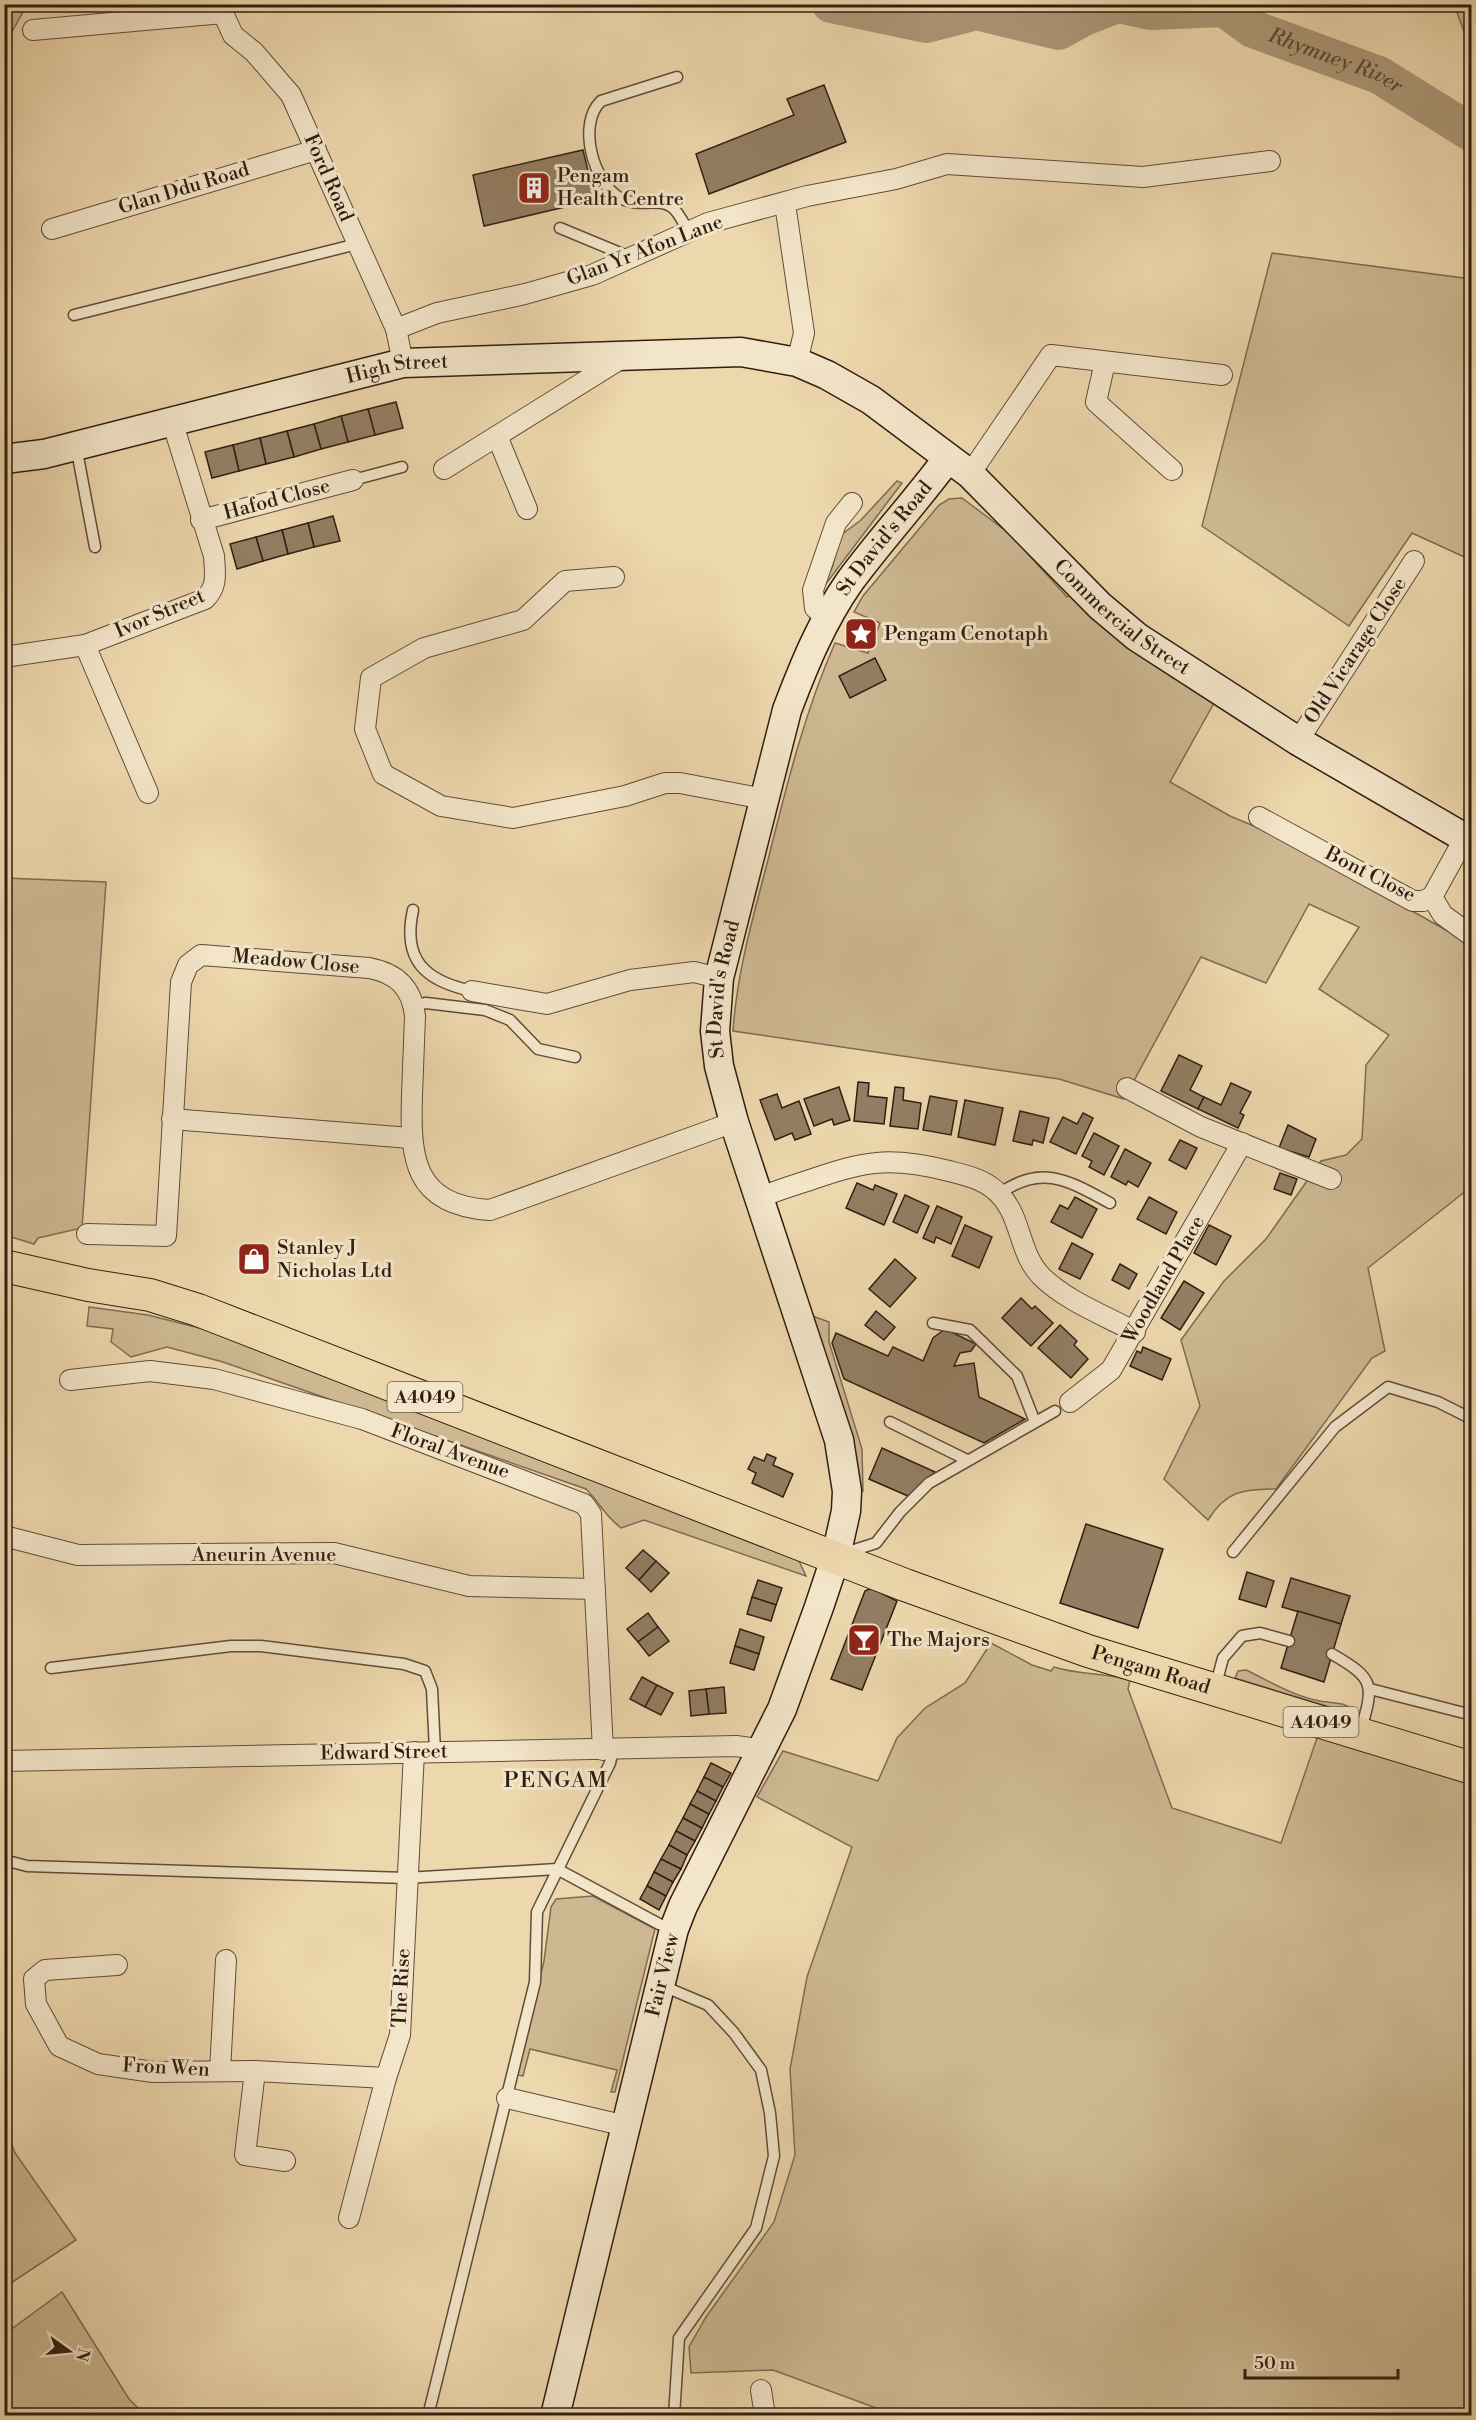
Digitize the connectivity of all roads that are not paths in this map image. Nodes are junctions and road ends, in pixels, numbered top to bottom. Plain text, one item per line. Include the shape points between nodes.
1 (224, 9) edge
2 (33, 30) dead end
3 (677, 77) dead end
4 (316, 150) junction
5 (1270, 161) dead end
6 (785, 204) junction
7 (561, 228) dead end
8 (52, 229) dead end
9 (688, 231) junction
10 (357, 244) junction
11 (630, 257) junction
12 (74, 315) dead end
13 (396, 329) junction
14 (627, 355) junction
15 (797, 362) junction
16 (1105, 362) junction
17 (403, 363) junction
18 (1222, 375) dead end
19 (172, 421) junction
20 (497, 436) junction
21 (76, 446) junction
22 (4, 459) edge
23 (959, 466) junction
24 (402, 467) dead end
25 (444, 469) dead end
26 (1172, 470) dead end
27 (353, 480) joint
28 (852, 503) dead end
29 (527, 509) dead end
30 (201, 520) junction
31 (95, 547) dead end
32 (1414, 561) dead end
33 (614, 578) dead end
34 (827, 618) junction
35 (86, 645) junction
36 (4, 657) edge
37 (1298, 741) junction
38 (147, 793) dead end
39 (764, 799) junction
40 (1259, 817) dead end
41 (1468, 840) edge
42 (1432, 897) junction
43 (413, 910) dead end
44 (1472, 936) edge
45 (719, 978) junction
46 (472, 991) joint
47 (414, 1005) junction
48 (574, 1057) dead end
49 (1127, 1088) dead end
50 (172, 1119) junction
51 (734, 1122) junction
52 (410, 1138) junction
53 (1242, 1143) junction
54 (1331, 1179) dead end
55 (999, 1194) junction
56 (759, 1198) junction
57 (1110, 1203) dead end
58 (87, 1234) dead end
59 (5, 1265) edge
60 (933, 1323) dead end
61 (1135, 1332) junction
62 (70, 1380) dead end
63 (1063, 1407) joint
64 (1472, 1419) edge
65 (890, 1422) dead end
66 (1035, 1422) junction
67 (967, 1460) junction
68 (4, 1536) edge
69 (1233, 1552) dead end
70 (836, 1556) junction
71 (595, 1589) junction
72 (1289, 1641) dead end
73 (1332, 1654) dead end
74 (51, 1668) dead end
75 (1215, 1689) junction
76 (1370, 1689) junction
77 (1472, 1715) edge
78 (1360, 1734) junction
79 (608, 1750) junction
80 (435, 1751) junction
81 (414, 1752) junction
82 (761, 1754) junction
83 (4, 1761) edge
84 (1472, 1768) edge
85 (4, 1860) edge
86 (557, 1869) junction
87 (406, 1878) junction
88 (674, 1929) junction
89 (226, 1960) dead end
90 (117, 1965) dead end
91 (661, 1985) junction
92 (220, 2071) junction
93 (255, 2071) junction
94 (386, 2078) junction
95 (507, 2098) junction
96 (626, 2126) junction
97 (285, 2161) dead end
98 (349, 2218) dead end
99 (762, 2390) dead end
100 (428, 2415) edge
101 (555, 2415) edge
102 (674, 2415) edge
103 (765, 2415) edge

1 - 2 street
1 - 4 street, Ford Road via 233,35 255,52 291,95
3 - 9 lane via 601,101 592,109 590,141 597,170 617,196 631,204 663,202 674,208
4 - 8 street, Glan Ddu Road
4 - 10 street, Ford Road
5 - 6 street, Glan Yr Afon Lane via 1143,177 947,164
6 - 9 street, Glan Yr Afon Lane
6 - 15 street via 804,333
7 - 11 lane
9 - 11 street, Glan Yr Afon Lane
10 - 12 lane
10 - 13 street, Ford Road
11 - 13 street, Glan Yr Afon Lane via 592,275 436,313
13 - 17 street, Ford Road
14 - 15 main road, High Street via 741,352
14 - 17 main road, High Street
14 - 20 street
15 - 23 main road, Commercial Street via 871,400
16 - 18 street
16 - 23 street via 1051,355
16 - 26 street via 1096,402
17 - 19 main road, High Street
19 - 21 main road, High Street
19 - 30 street, Ivor Street
20 - 25 street
20 - 29 street
21 - 22 main road, High Street
21 - 31 lane
23 - 34 main road, St David's Road via 850,582
23 - 37 main road, Commercial Street via 1100,606 1137,637
24 - 27 lane
27 - 30 street, Hafod Close
28 - 34 street via 836,523 813,590 815,608
30 - 35 street, Ivor Street via 214,556 216,580 206,599
32 - 37 street, Old Vicarage Close
33 - 39 street via 565,581 523,620 424,648 371,678 365,729 383,774 441,806 513,818 625,796 665,783
34 - 39 main road, St David's Road via 788,710
35 - 36 street, Ivor Street
35 - 38 street
37 - 41 main road, Commercial Street
39 - 45 main road, St David's Road
40 - 42 street, Bont Close via 1413,901
41 - 42 street
42 - 44 street, Bont Close via 1443,915
43 - 46 lane via 409,931 414,957 423,969 440,980
45 - 46 street via 694,972 630,980 547,1004
45 - 51 main road, St David's Road via 715,1031 718,1066
47 - 48 lane via 485,1010 510,1020 538,1049
47 - 50 street, Meadow Close via 402,982 381,970 201,955 189,965 181,982
47 - 52 street
49 - 53 street via 1201,1127
50 - 52 street
50 - 58 street, Meadow Close via 166,1236
51 - 52 street via 490,1210 459,1205 433,1190 417,1165
51 - 56 main road, St David's Road
53 - 54 street
53 - 61 street, Woodland Place
55 - 56 street via 987,1183 969,1176 893,1161 852,1165
55 - 57 lane via 1013,1184 1054,1177 1068,1180
55 - 61 street via 1016,1220 1026,1257 1040,1275 1055,1289
56 - 70 main road, St David's Road via 839,1440 847,1491
59 - 70 main road, A4049 via 150,1295 198,1310
60 - 66 lane via 970,1330 1017,1376
61 - 63 street, Woodland Place via 1112,1370
62 - 71 street, Floral Avenue via 150,1371 214,1379 362,1419 575,1499 591,1514
63 - 66 lane, Woodland Place
64 - 69 lane via 1438,1402 1388,1387 1335,1427
65 - 67 lane
66 - 67 lane, Woodland Place
67 - 70 lane, Woodland Place via 930,1483 876,1543
68 - 71 street, Aneurin Avenue via 78,1555 334,1553 469,1586
70 - 75 main road, Pengam Road / A4049 via 1088,1651
70 - 82 main road, Fair View via 798,1668
71 - 79 street, Floral Avenue
72 - 75 lane via 1260,1633 1242,1636 1223,1658
73 - 76 lane via 1356,1668
74 - 80 lane via 251,1646 404,1664 425,1671 432,1689
75 - 78 main road, Pengam Road / A4049
76 - 77 lane
76 - 78 lane
78 - 84 main road, Pengam Road / A4049
79 - 80 street, Edward Street
79 - 82 street, Edward Street via 736,1746
79 - 86 lane via 610,1763
80 - 81 street, Edward Street
81 - 83 street, Edward Street
81 - 87 street, The Rise
82 - 88 main road, Fair View via 682,1906
85 - 87 lane via 27,1866
86 - 87 lane
86 - 88 lane
86 - 95 lane via 537,1912 535,1982
87 - 94 street, The Rise via 400,2035
88 - 91 main road, Fair View
89 - 92 street, Fron Wen
90 - 92 street, Fron Wen via 45,1970 34,1979 36,2004 59,2046 98,2064 153,2072
91 - 96 main road, Fair View
91 - 102 lane via 708,2006 761,2070 774,2156 756,2228 679,2338
92 - 93 street, Fron Wen
93 - 94 street, Fron Wen
93 - 97 street via 245,2155
94 - 98 street, The Rise
95 - 96 street
95 - 100 lane
96 - 101 main road, Fair View
99 - 103 street

